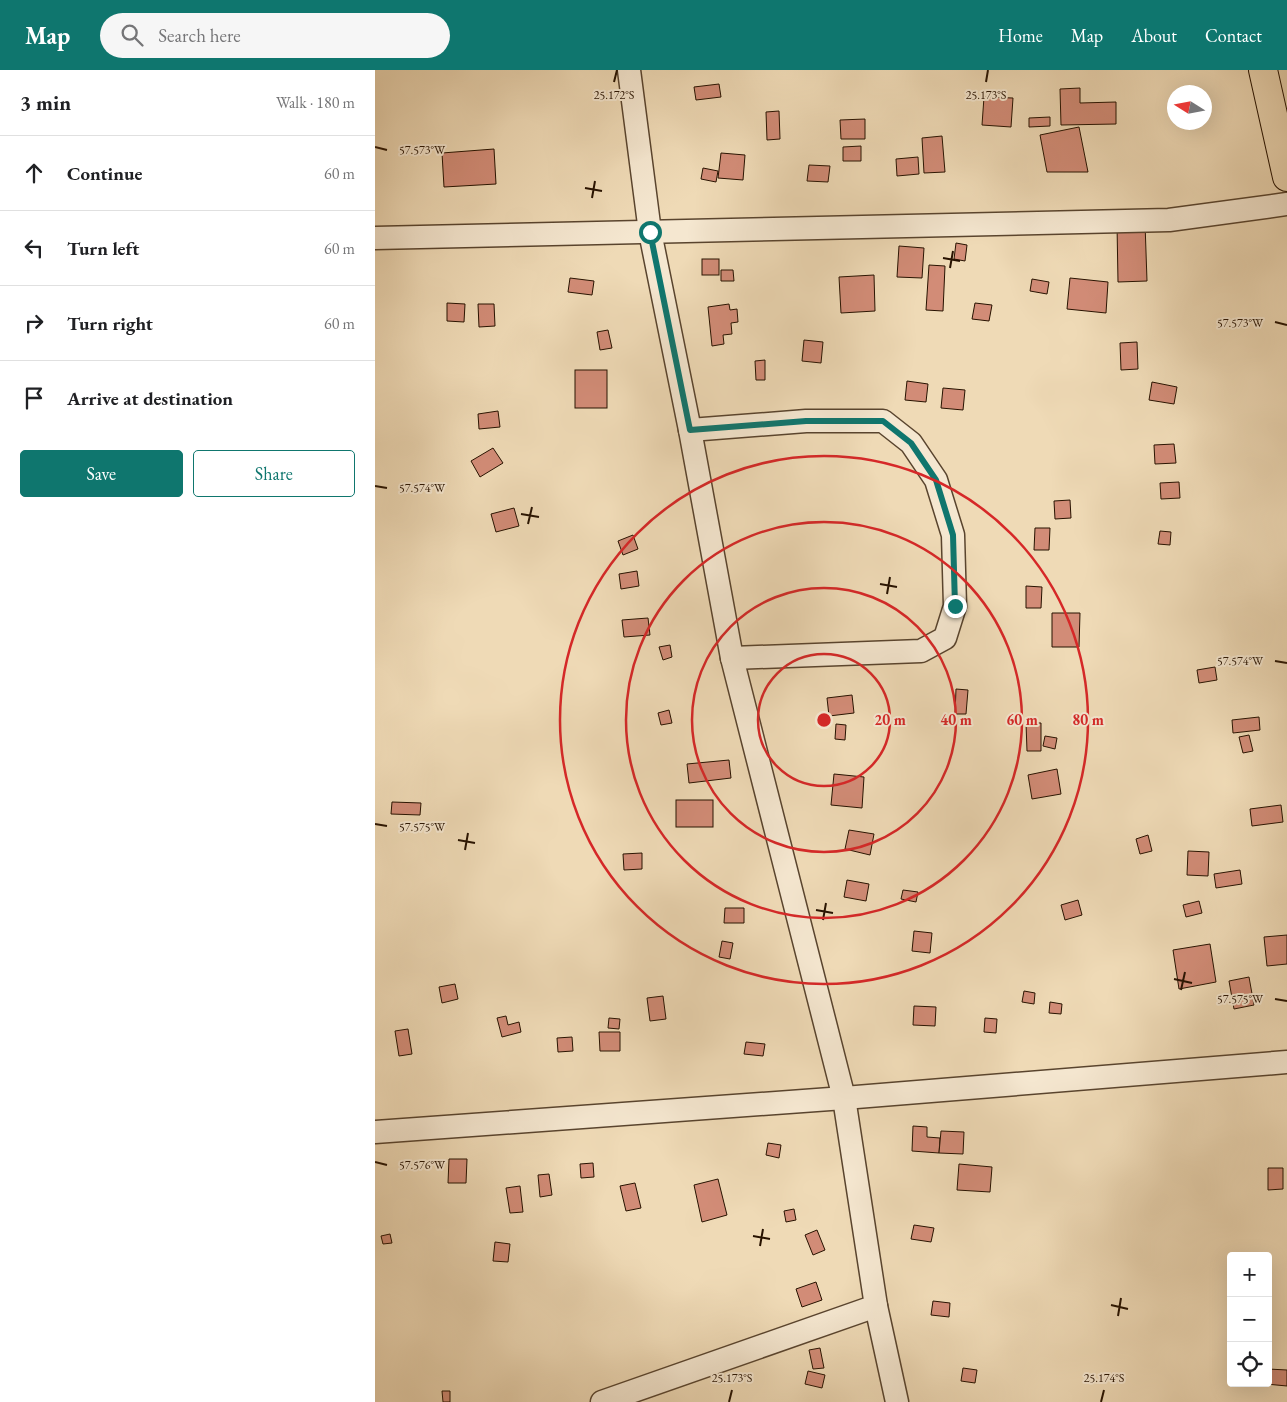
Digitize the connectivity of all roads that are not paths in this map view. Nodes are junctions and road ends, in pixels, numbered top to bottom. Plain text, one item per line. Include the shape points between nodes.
1 (629, 70) edge
2 (1263, 70) edge
3 (1287, 177) edge
4 (1287, 204) edge
5 (650, 232) junction
6 (375, 238) edge
7 (690, 430) junction
8 (732, 658) junction
9 (1287, 1062) edge
10 (844, 1098) junction
11 (375, 1132) edge
12 (876, 1306) junction
13 (602, 1402) edge
14 (897, 1402) edge

1 - 5 street
2 - 3 highway
4 - 5 street via 1169,220
5 - 6 street
5 - 7 street
7 - 8 street
7 - 8 street via 806,421 883,421 911,443 936,480 953,535 955,606 945,638 921,651
8 - 10 street
9 - 10 street
10 - 11 street
10 - 12 street
12 - 13 street
12 - 14 street

